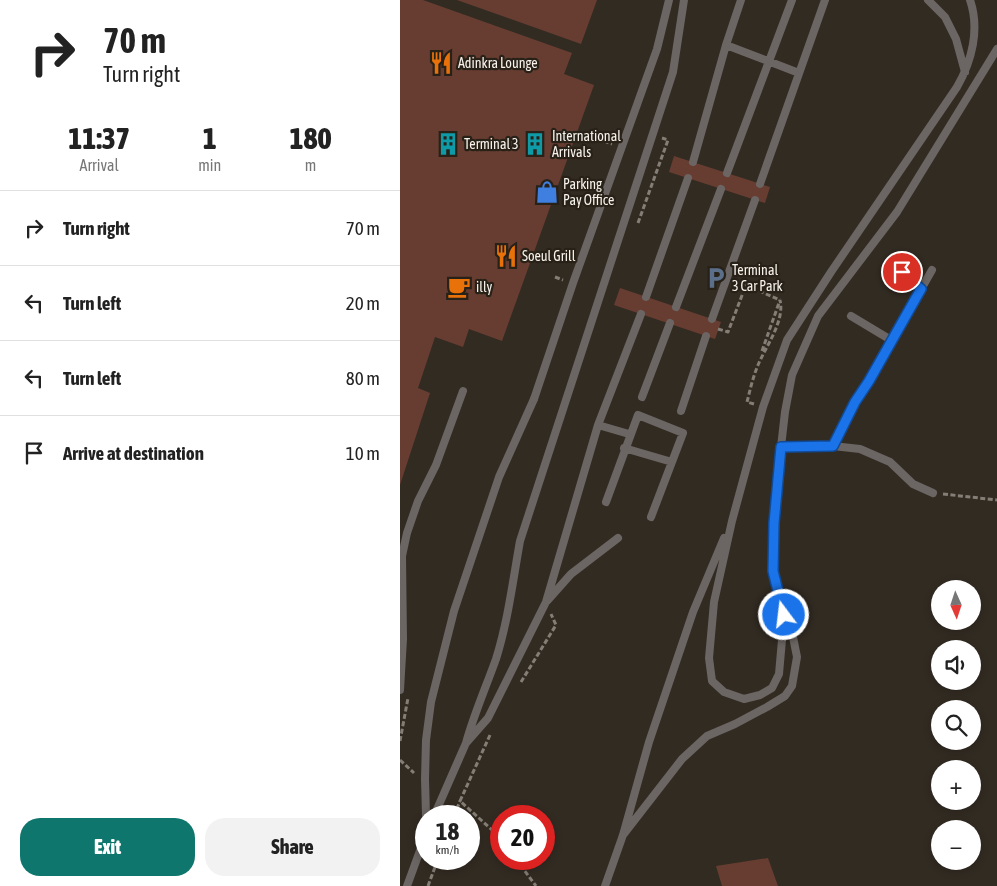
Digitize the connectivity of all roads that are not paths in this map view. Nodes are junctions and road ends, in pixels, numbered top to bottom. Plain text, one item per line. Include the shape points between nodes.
1 (669, 0) edge
2 (684, 0) edge
3 (741, 0) edge
4 (792, 0) edge
5 (825, 0) edge
6 (928, 0) edge
7 (971, 3) edge
8 (726, 45) junction
9 (997, 49) edge
10 (769, 62) junction
11 (989, 63) junction
12 (997, 69) edge
13 (965, 72) junction
14 (799, 73) junction
15 (693, 162) dead end
16 (727, 173) dead end
17 (688, 178) dead end
18 (760, 184) dead end
19 (721, 189) dead end
20 (754, 200) dead end
21 (932, 270) dead end
22 (902, 272) dead end
23 (921, 289) junction
24 (646, 297) dead end
25 (676, 307) dead end
26 (641, 314) dead end
27 (851, 316) dead end
28 (712, 319) dead end
29 (670, 324) dead end
30 (706, 336) dead end
31 (891, 340) junction
32 (464, 391) dead end
33 (642, 397) dead end
34 (681, 411) dead end
35 (598, 425) junction
36 (630, 434) junction
37 (833, 446) junction
38 (781, 447) junction
39 (624, 448) junction
40 (672, 462) junction
41 (933, 493) road end
42 (606, 502) dead end
43 (651, 517) dead end
44 (732, 521) junction
45 (618, 538) dead end
46 (546, 602) junction
47 (784, 615) junction
48 (400, 690) edge
49 (466, 743) junction
50 (426, 805) edge
51 (439, 805) edge
52 (623, 835) junction
53 (415, 864) edge
54 (407, 886) edge
55 (605, 886) edge

1 - 50 lane, bridge via 654,58 534,399 498,478 454,611 431,702 426,740
2 - 49 lane via 673,72 520,541 496,658
3 - 8 lane
4 - 10 lane
5 - 14 lane
6 - 13 lane via 945,17 956,39
7 - 13 lane via 974,44
8 - 10 lane
8 - 15 lane
9 - 11 lane
10 - 14 lane
10 - 16 lane
11 - 12 lane
11 - 38 lane via 897,212 818,316 792,375
13 - 44 lane via 787,340 762,407
14 - 18 lane
17 - 24 lane
19 - 25 lane
20 - 28 lane
21 - 23 lane
22 - 23 lane
23 - 31 lane
26 - 35 lane
27 - 31 lane
29 - 33 lane
30 - 34 lane
31 - 37 lane
32 - 48 lane via 436,465 418,501 402,556
35 - 36 lane
35 - 46 lane
36 - 39 lane
36 - 40 lane via 638,415 683,433
37 - 38 lane
37 - 41 lane via 860,449 890,462 914,484
38 - 47 lane via 773,571
39 - 40 lane
39 - 42 lane
40 - 43 lane
44 - 47 lane via 714,602 709,658 712,681 724,692 744,699 772,688 779,674
44 - 52 lane via 690,621 649,742
45 - 46 lane via 571,574
46 - 49 lane via 488,718
47 - 52 lane via 797,657 792,686 785,696 768,708 707,736 682,759
49 - 51 lane
52 - 55 lane
53 - 54 lane

